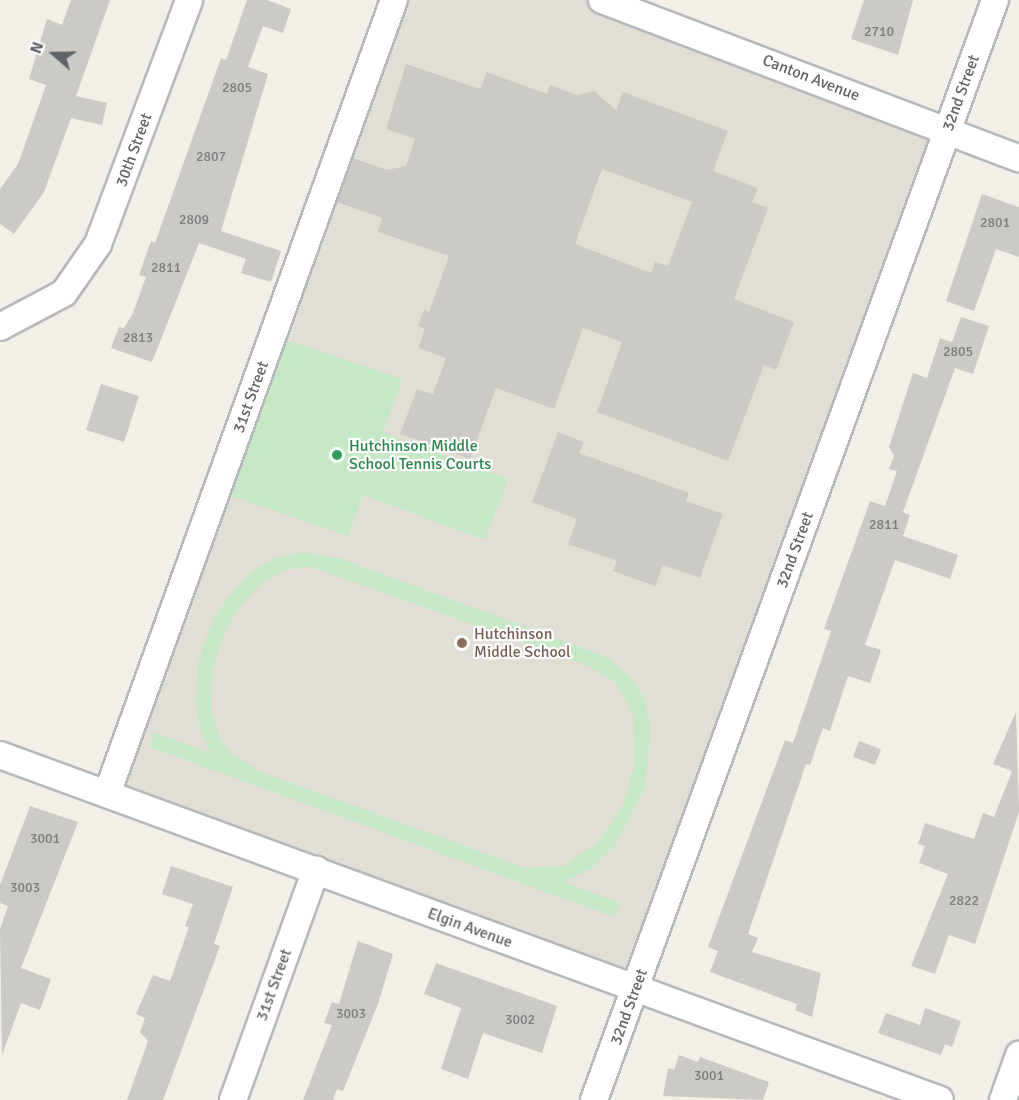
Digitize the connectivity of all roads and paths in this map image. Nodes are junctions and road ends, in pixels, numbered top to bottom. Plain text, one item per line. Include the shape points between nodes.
1 (189, 0) edge
2 (394, 0) edge
3 (602, 0) edge
4 (995, 0) edge
5 (947, 131) junction
6 (1019, 158) edge
7 (0, 327) edge
8 (0, 755) edge
9 (107, 794) junction
10 (316, 870) junction
11 (635, 990) junction
12 (1019, 1055) edge
13 (233, 1100) edge
14 (594, 1100) edge
15 (940, 1100) edge
16 (1003, 1100) edge

1 - 7 street, 30th Street via 98,244 64,293
2 - 9 street, 31st Street
3 - 5 street, Canton Avenue
4 - 5 street, 32nd Street
5 - 6 street, Canton Avenue
5 - 11 street, 32nd Street
8 - 9 street, Elgin Avenue
9 - 10 street, Elgin Avenue
10 - 11 street, Elgin Avenue
10 - 13 street, 31st Street
11 - 14 street, 32nd Street
11 - 15 street, Elgin Avenue
12 - 16 street

